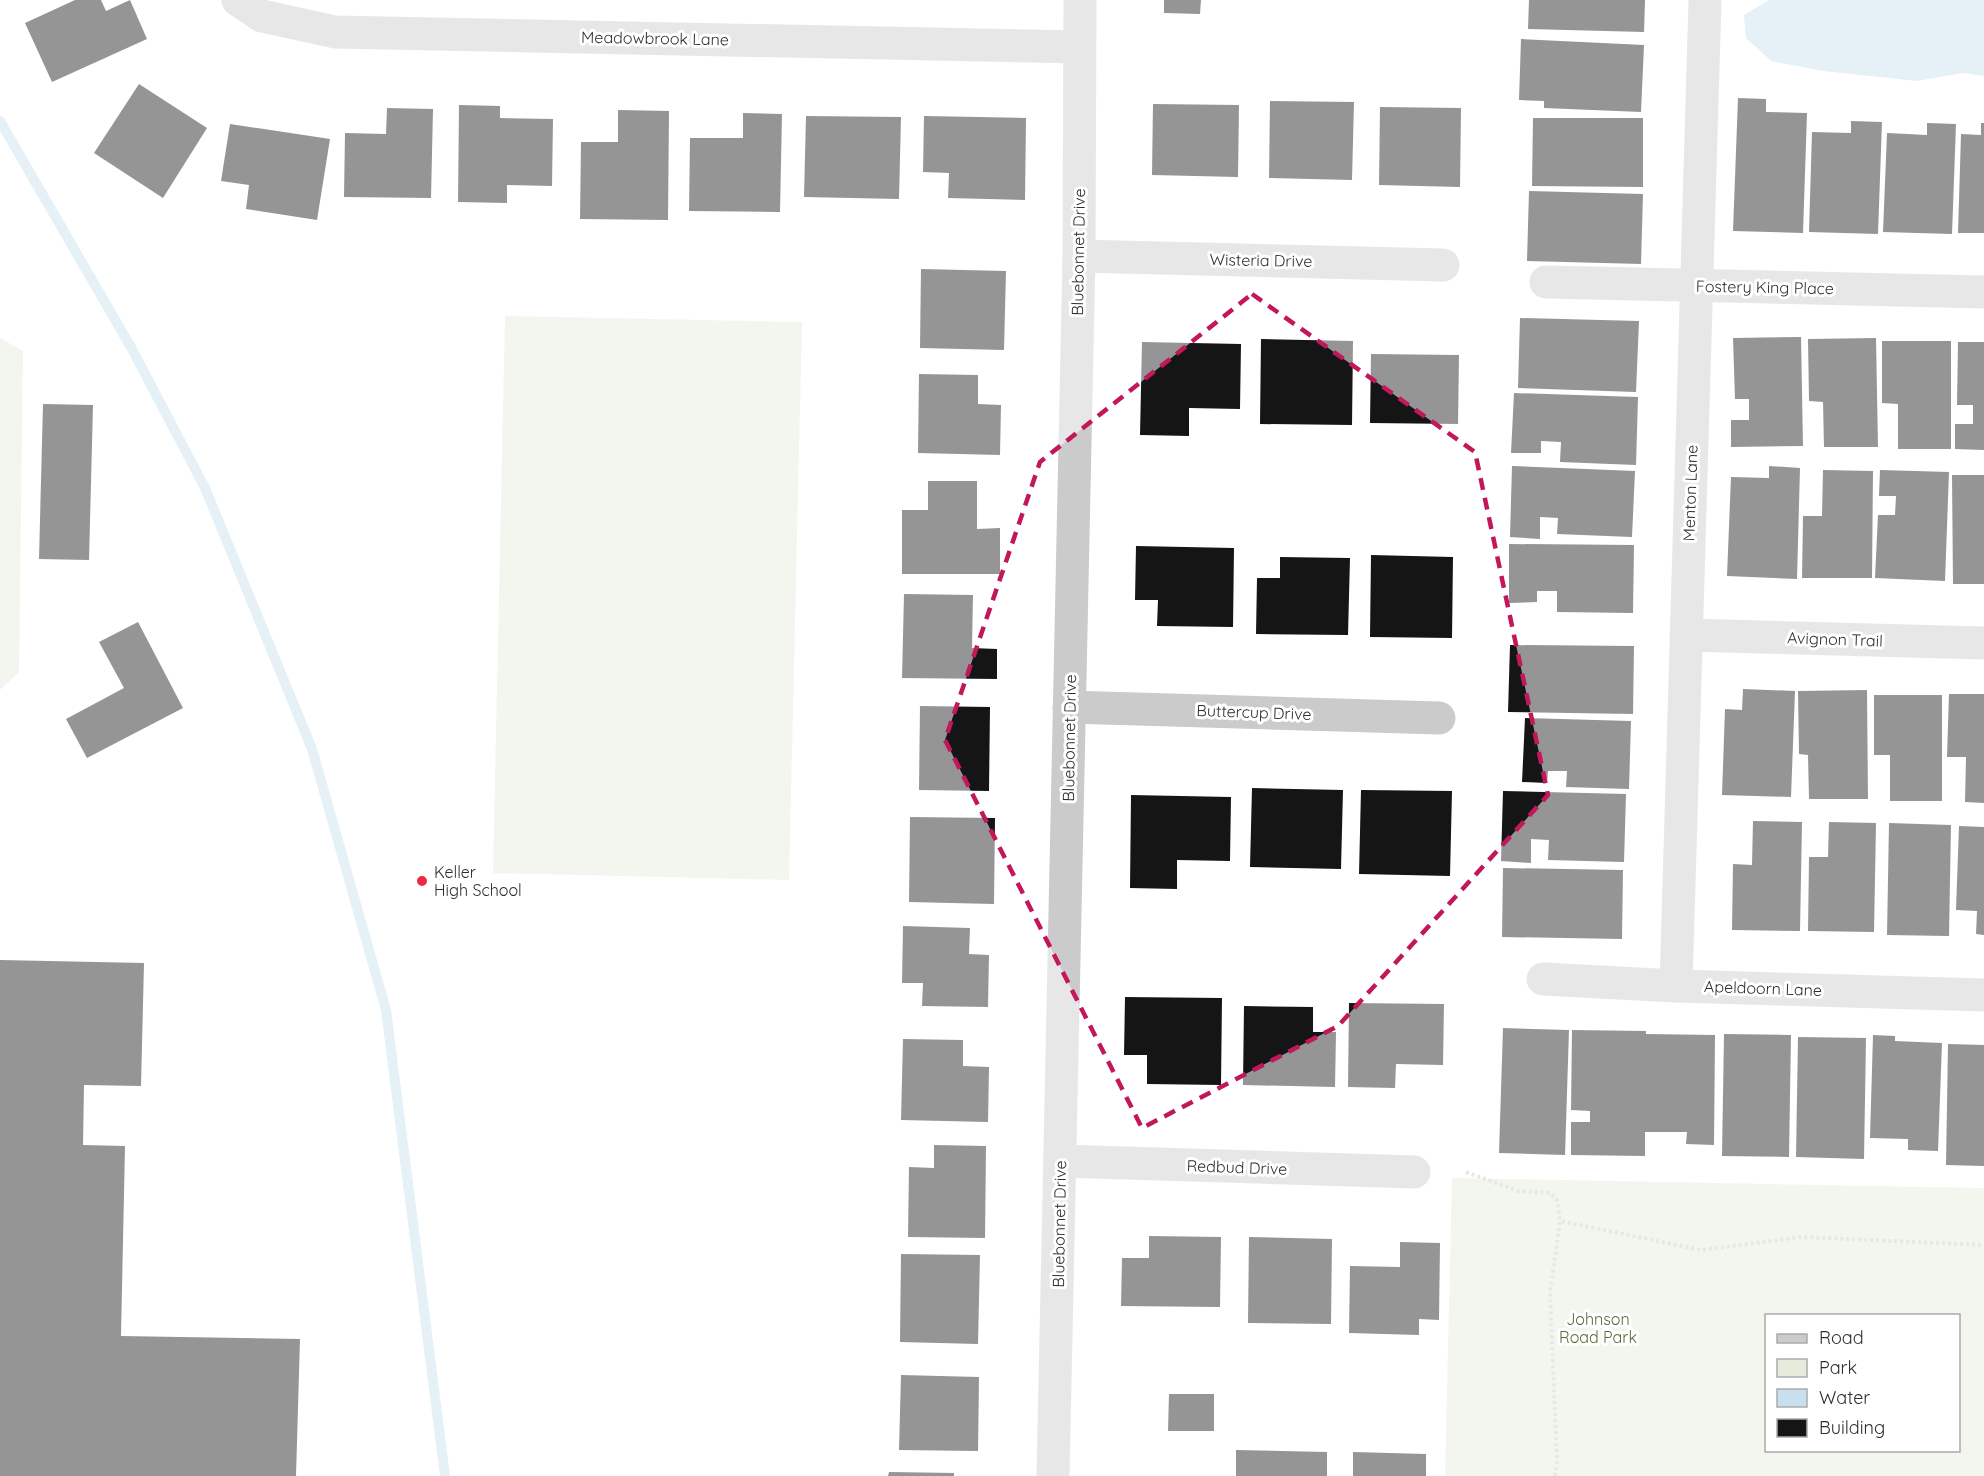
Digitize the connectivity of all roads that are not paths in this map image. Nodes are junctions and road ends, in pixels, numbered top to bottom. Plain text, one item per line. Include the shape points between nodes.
1 (238, 0) edge
2 (1080, 0) edge
3 (1705, 0) edge
4 (1079, 47) junction
5 (1078, 256) junction
6 (1443, 265) dead end
7 (1546, 282) dead end
8 (1696, 285) junction
9 (1984, 291) edge
10 (1686, 634) junction
11 (1984, 643) edge
12 (1069, 706) junction
13 (1438, 717) dead end
14 (1543, 979) dead end
15 (1676, 986) junction
16 (1984, 994) edge
17 (1060, 1161) junction
18 (1414, 1172) dead end
19 (1053, 1476) edge

1 - 4 street, Meadowbrook Lane via 262,16 335,32
2 - 4 street, Bluebonnet Drive
3 - 8 street, Menton Lane
4 - 5 street, Bluebonnet Drive
5 - 6 street, Wisteria Drive
5 - 12 street, Bluebonnet Drive
7 - 8 street, Fostery King Place
8 - 9 street, Fostery King Place
8 - 10 street, Menton Lane
10 - 11 street, Avignon Trail
10 - 15 street, Menton Lane
12 - 13 street, Buttercup Drive
12 - 17 street, Bluebonnet Drive
14 - 15 street, Apeldoorn Lane
15 - 16 street, Apeldoorn Lane
17 - 18 street, Redbud Drive
17 - 19 street, Bluebonnet Drive

